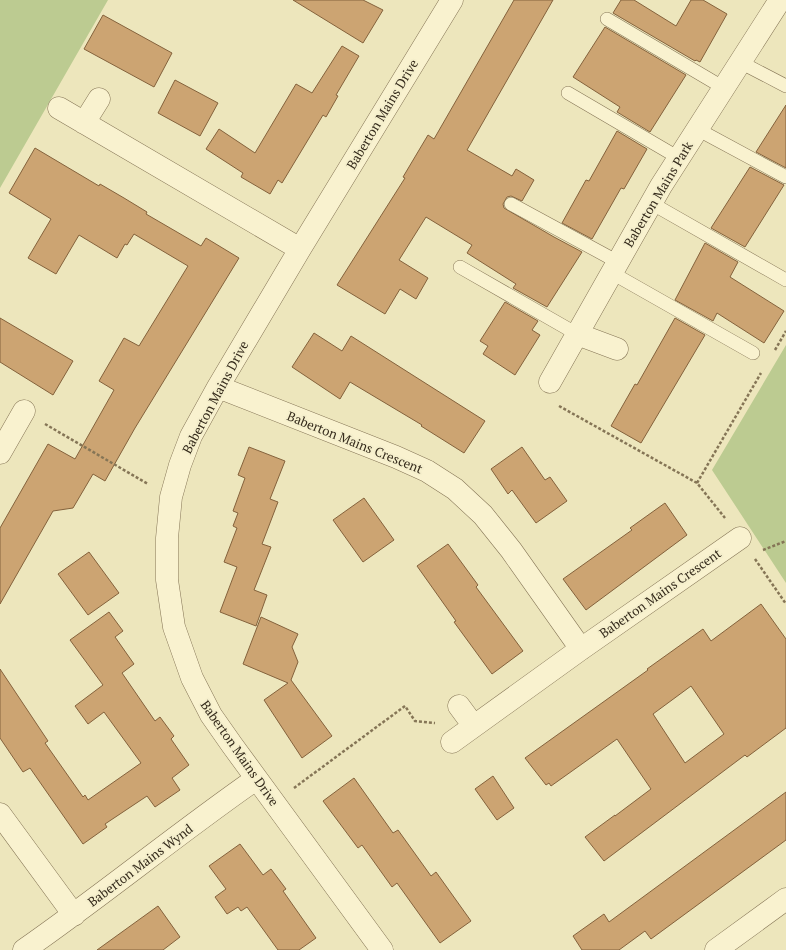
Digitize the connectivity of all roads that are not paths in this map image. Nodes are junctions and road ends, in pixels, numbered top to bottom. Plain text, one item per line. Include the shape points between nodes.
1 (452, 0) edge
2 (771, 3) edge
3 (607, 19) dead end
4 (740, 62) junction
5 (786, 86) edge
6 (724, 88) junction
7 (568, 94) dead end
8 (99, 99) dead end
9 (59, 108) dead end
10 (84, 123) junction
11 (697, 129) junction
12 (679, 158) junction
13 (786, 177) edge
14 (652, 203) junction
15 (511, 204) dead end
16 (300, 249) junction
17 (460, 267) dead end
18 (615, 267) junction
19 (786, 280) edge
20 (577, 334) junction
21 (617, 349) dead end
22 (753, 353) dead end
23 (550, 382) road end
24 (218, 387) junction
25 (24, 411) road end
26 (2, 445) edge
27 (746, 546) road end
28 (581, 649) junction
29 (459, 706) dead end
30 (473, 726) junction
31 (452, 742) dead end
32 (256, 779) junction
33 (0, 814) edge
34 (786, 899) edge
35 (74, 915) junction
36 (720, 949) edge
37 (24, 950) edge
38 (382, 950) edge

1 - 16 street, Baberton Mains Drive
2 - 4 street, Baberton Mains Park
3 - 6 lane
4 - 5 lane
4 - 6 street, Baberton Mains Park
6 - 11 street, Baberton Mains Park
7 - 12 lane
8 - 10 street
9 - 10 street
10 - 16 street
11 - 12 street, Baberton Mains Park
11 - 13 lane
12 - 14 street, Baberton Mains Park
14 - 18 street, Baberton Mains Park
14 - 19 lane
15 - 18 lane
16 - 24 street, Baberton Mains Drive
17 - 20 lane
18 - 20 street, Baberton Mains Park
18 - 22 lane
20 - 21 street
20 - 23 street, Baberton Mains Park
24 - 28 street, Baberton Mains Crescent via 396,457 427,471 455,489 483,515
24 - 32 street, Baberton Mains Drive via 191,436 171,497 167,538 167,580 174,626 192,678 211,715
25 - 26 street
27 - 28 street, Baberton Mains Crescent
28 - 30 street, Baberton Mains Crescent
29 - 30 street
30 - 31 street, Baberton Mains Crescent
32 - 35 street, Baberton Mains Wynd
32 - 38 street, Baberton Mains Drive
33 - 35 street
34 - 36 street
35 - 37 street, Baberton Mains Wynd

